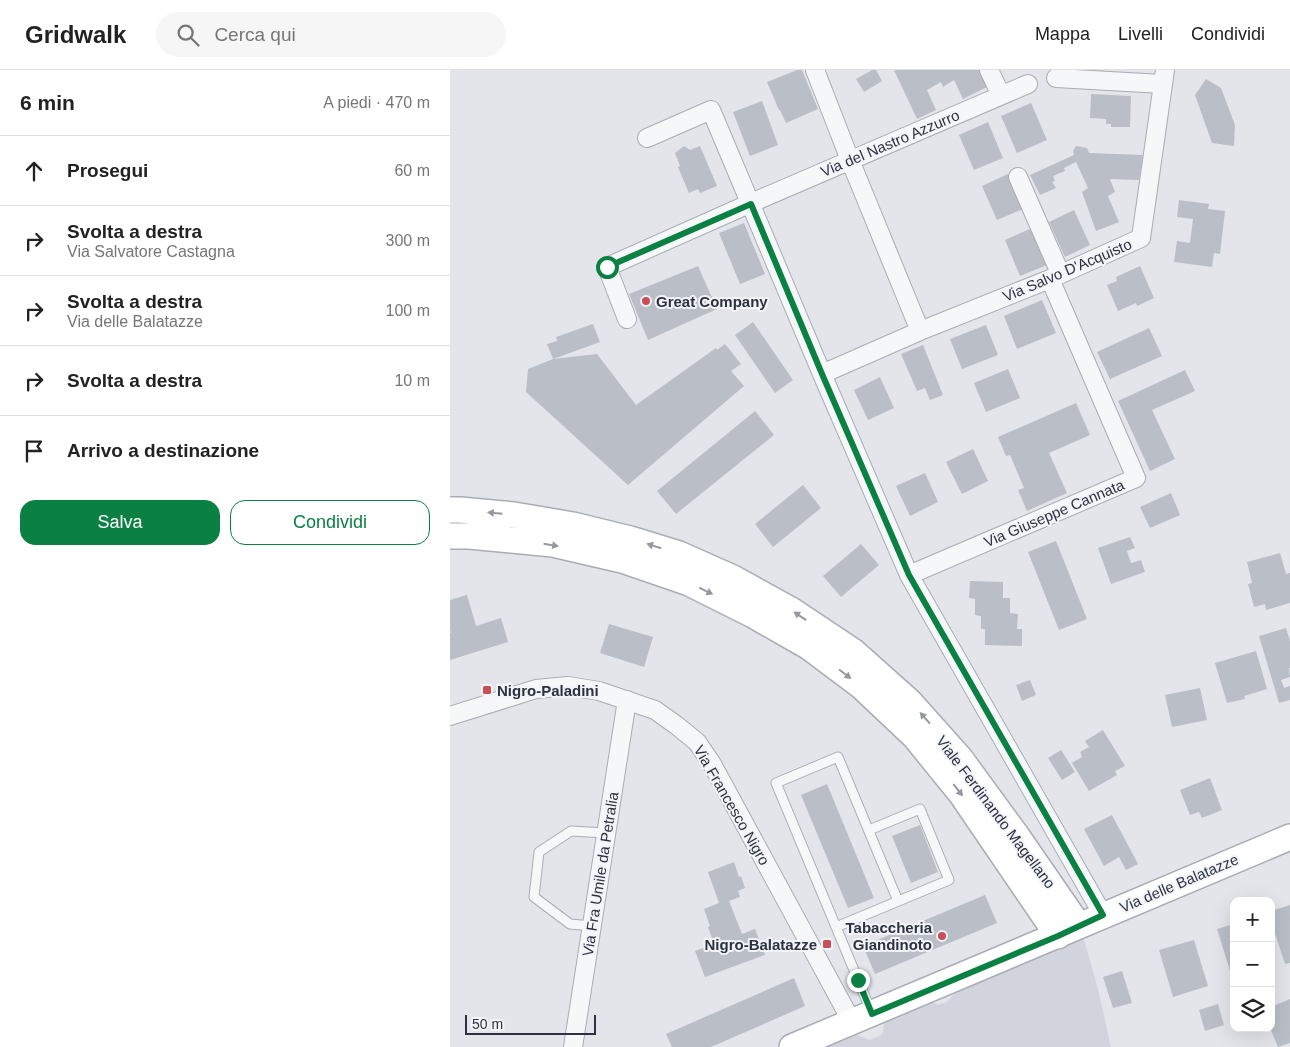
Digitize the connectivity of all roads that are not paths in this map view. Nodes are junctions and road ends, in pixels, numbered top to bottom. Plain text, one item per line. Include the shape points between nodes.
1 (815, 70) edge
2 (989, 70) edge
3 (1164, 77) edge
4 (1056, 78) dead end
5 (1028, 84) dead end
6 (1002, 95) junction
7 (647, 138) dead end
8 (850, 160) junction
9 (1018, 177) dead end
10 (751, 204) junction
11 (1055, 276) junction
12 (627, 319) dead end
13 (920, 331) junction
14 (822, 374) junction
15 (450, 510) edge
16 (450, 536) edge
17 (909, 575) junction
18 (627, 700) junction
19 (450, 716) edge
20 (869, 830) junction
21 (606, 833) junction
22 (1290, 837) edge
23 (898, 901) junction
24 (1103, 915) junction
25 (592, 926) junction
26 (836, 927) junction
27 (1068, 931) junction
28 (862, 1018) junction
29 (573, 1047) edge
30 (792, 1047) edge

1 - 8 street
2 - 6 street
3 - 4 street
3 - 11 street, Via Salvo D'Acquisto via 1141,238
5 - 6 street, Via del Nastro Azzurro
6 - 8 street, Via del Nastro Azzurro
7 - 10 street via 712,110
8 - 10 street, Via del Nastro Azzurro
8 - 13 street
9 - 11 street
10 - 12 street, Via del Nastro Azzurro via 607,267
10 - 14 street
11 - 13 street, Via Salvo D'Acquisto
11 - 17 street, Via Giuseppe Cannata via 1136,478
13 - 14 street, Via Salvo D'Acquisto
14 - 17 street
27 -> 15 street, Viale Ferdinando Magellano via 1017,836 960,758 910,702 854,652 799,615 724,574 679,554 573,525 514,515
16 -> 27 street, Viale Ferdinando Magellano via 552,544 622,560 689,583 809,647 861,686 915,737
17 - 24 street
18 - 19 street, Via Francesco Nigro via 568,686 536,690
18 - 21 street, Via Fra Umile da Petralia
18 - 28 street, Via Francesco Nigro via 655,710 697,742
20 - 23 lane
20 - 23 lane via 920,809 949,880
20 - 26 lane via 838,757 776,783
21 - 25 street, Via Fra Umile da Petralia
21 - 25 lane via 571,831 539,852 534,897 570,924
22 - 24 street, Via delle Balatazze
23 - 26 lane
24 - 27 street, Via delle Balatazze
25 - 29 street, Via Fra Umile da Petralia
26 - 28 lane
27 - 28 street, Via delle Balatazze
28 - 30 street, Via delle Balatazze

